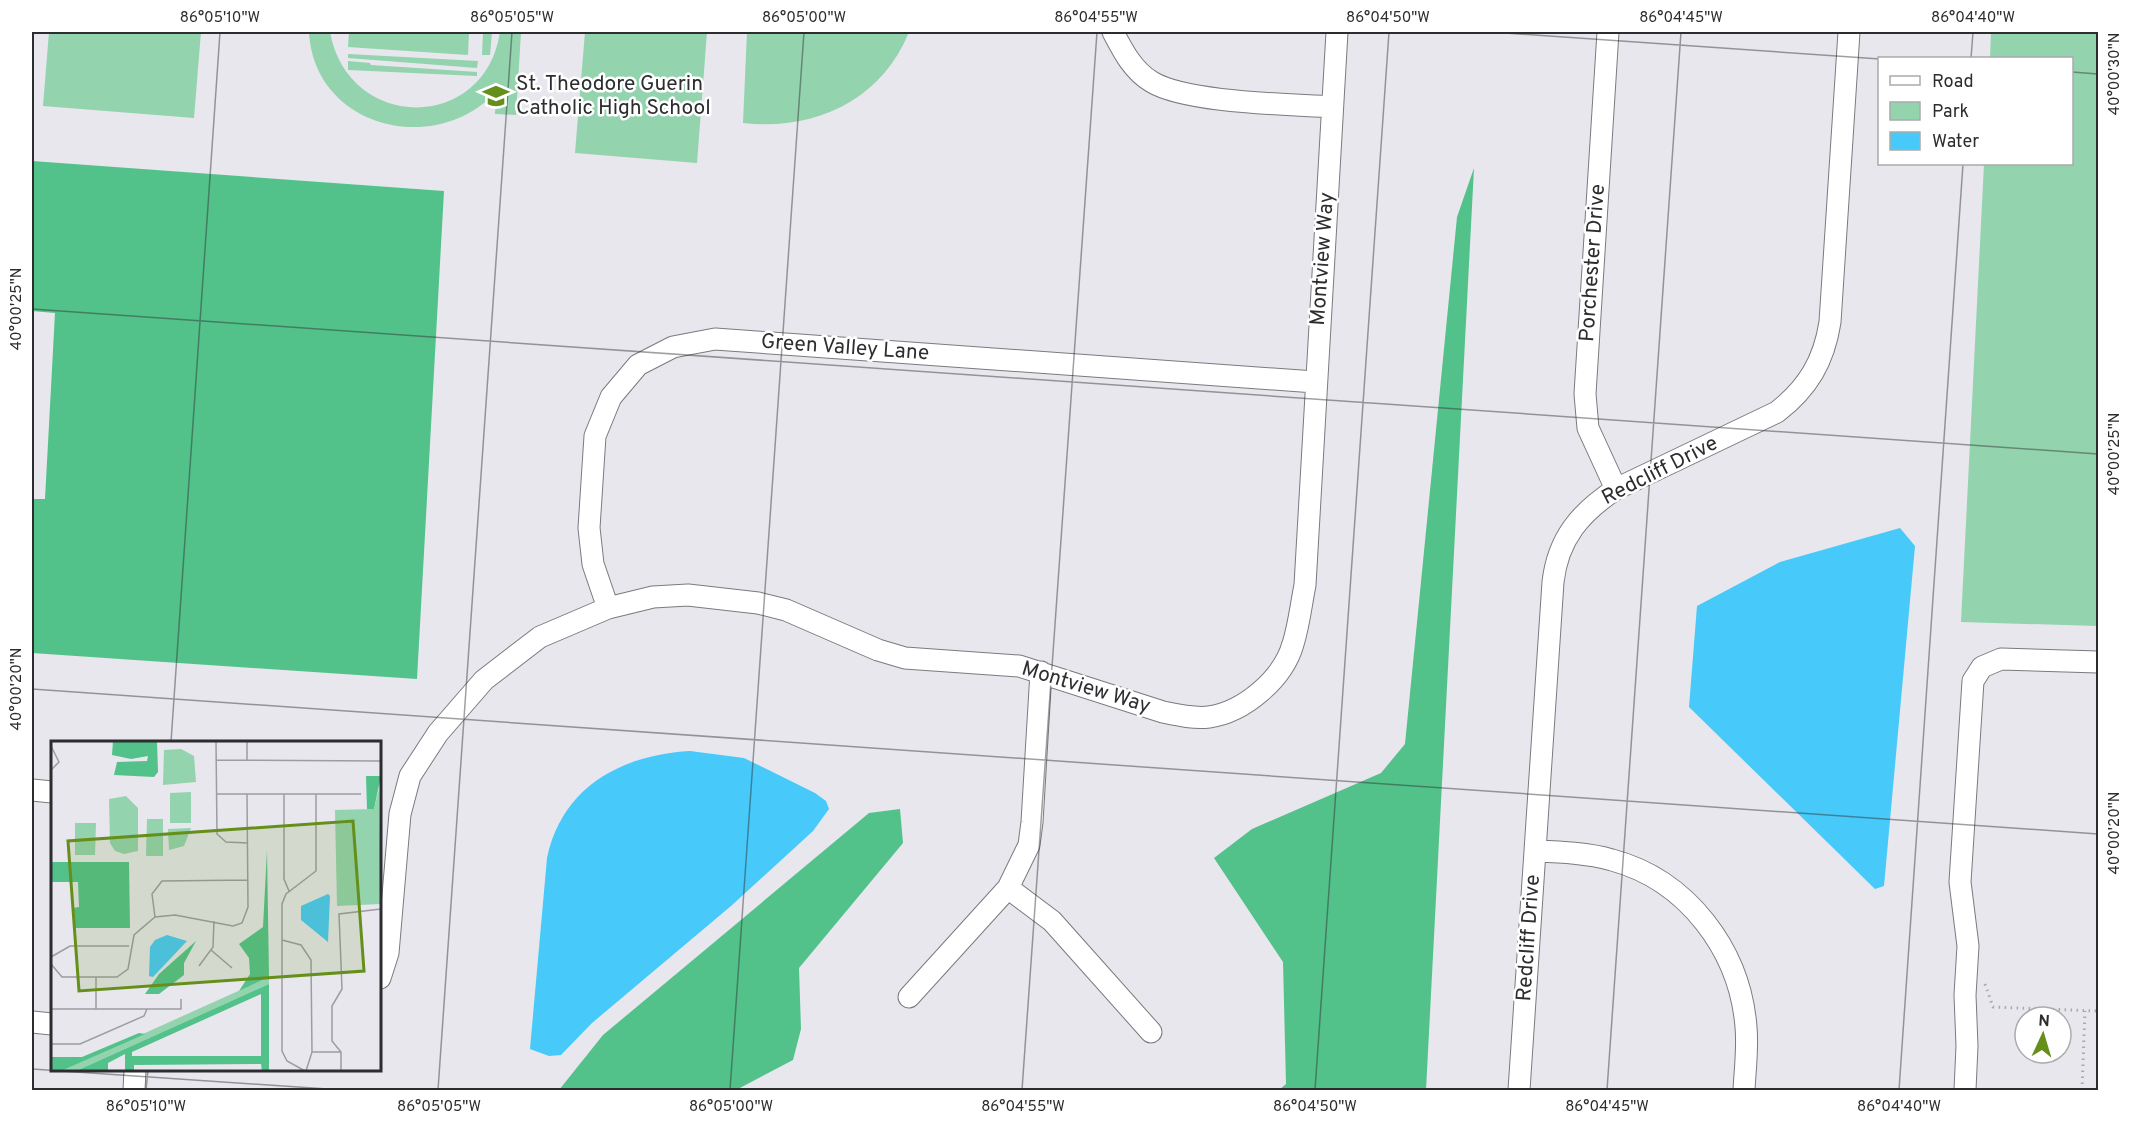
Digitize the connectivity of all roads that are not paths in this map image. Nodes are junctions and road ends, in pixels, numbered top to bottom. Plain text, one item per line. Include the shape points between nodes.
1 (1113, 32) edge
2 (1337, 32) edge
3 (1608, 32) edge
4 (1850, 32) edge
5 (1332, 107) junction
6 (1315, 382) junction
7 (1616, 489) junction
8 (608, 608) junction
9 (2098, 662) edge
10 (1041, 672) junction
11 (32, 790) edge
12 (51, 792) edge
13 (390, 814) edge
14 (1535, 851) junction
15 (1008, 888) junction
16 (381, 975) edge
17 (909, 998) dead end
18 (32, 1022) edge
19 (51, 1024) edge
20 (1151, 1032) dead end
21 (135, 1071) edge
22 (134, 1090) edge
23 (1519, 1090) edge
24 (1744, 1090) edge
25 (1965, 1090) edge

1 - 5 street via 1129,61 1152,82 1171,90 1220,99
2 - 5 street, Montview Way
3 - 7 street, Porchester Drive via 1584,394 1588,428
4 - 7 street, Redcliff Drive via 1830,322 1813,375 1797,396 1777,412
5 - 6 street, Montview Way
6 - 8 street, Green Valley Lane via 715,339 673,347 638,365 611,397 595,436 589,528 593,564
6 - 10 street, Montview Way via 1305,585 1293,646 1271,681 1252,699 1209,717 1163,712
7 - 14 street, Redcliff Drive via 1575,523 1555,566
8 - 10 street, Montview Way via 652,597 730,599 786,610 905,658 1019,666
8 - 13 street, Montview Way via 540,637 484,680 438,734
9 - 25 street via 2001,659 1982,667 1973,681 1960,882 1968,946
10 - 15 street via 1029,845
11 - 12 street
13 - 16 street, Montview Way via 388,953
14 - 23 street, Redcliff Drive
14 - 24 street via 1596,856 1631,866 1676,892 1704,920 1721,944 1740,989 1747,1039
15 - 17 street
15 - 20 street via 1052,921
18 - 19 street
21 - 22 street

